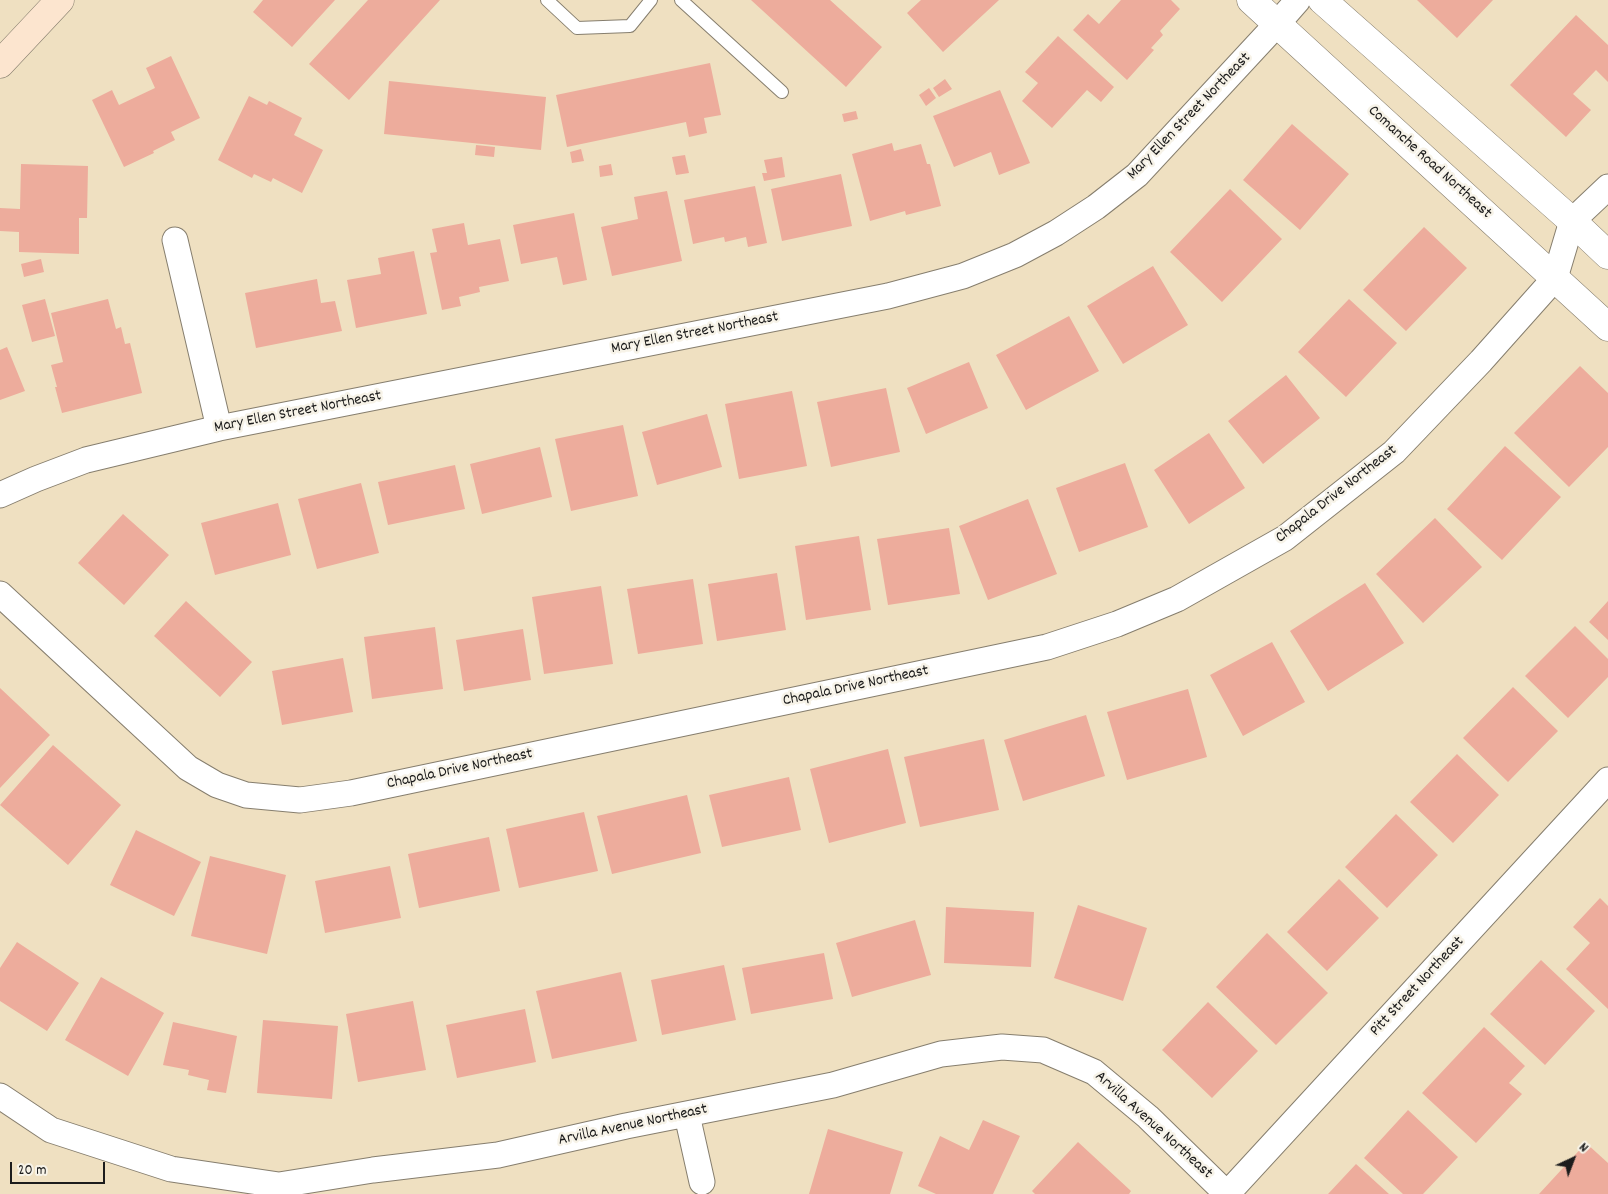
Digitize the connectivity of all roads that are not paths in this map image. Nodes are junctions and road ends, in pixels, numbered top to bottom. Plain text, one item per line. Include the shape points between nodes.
1 (60, 0) edge
2 (547, 0) edge
3 (651, 0) edge
4 (681, 0) edge
5 (1251, 0) edge
6 (1298, 0) edge
7 (1322, 0) edge
8 (1277, 24) junction
9 (0, 64) edge
10 (782, 92) dead end
11 (1608, 187) edge
12 (1572, 222) junction
13 (175, 240) dead end
14 (1608, 255) edge
15 (1555, 278) junction
16 (1608, 327) edge
17 (219, 428) junction
18 (0, 495) edge
19 (0, 594) edge
20 (1608, 780) edge
21 (0, 1096) edge
22 (687, 1114) junction
23 (702, 1182) dead end
24 (1227, 1194) edge

1 - 9 main road
2 - 3 lane via 577,28 630,26
4 - 10 lane
5 - 8 street, Comanche Road Northeast
6 - 8 street, Mary Ellen Street Northeast
7 - 12 street
8 - 15 street, Comanche Road Northeast
8 - 17 street, Mary Ellen Street Northeast via 1136,175 1056,233 963,276 888,296
11 - 12 street, Chapala Drive Northeast
12 - 14 street
12 - 15 street, Chapala Drive Northeast
13 - 17 street
15 - 16 street, Comanche Road Northeast
15 - 19 street, Chapala Drive Northeast via 1394,452 1285,538 1177,599 1117,624 1047,647 352,793 300,800 246,795 217,785 188,768
17 - 18 street, Mary Ellen Street Northeast via 86,460
20 - 24 street, Pitt Street Northeast
21 - 22 street, Arvilla Avenue Northeast via 51,1130 171,1169 279,1185 498,1155
22 - 23 street
22 - 24 street, Arvilla Avenue Northeast via 833,1085 941,1054 1002,1047 1043,1050 1094,1072 1148,1117

